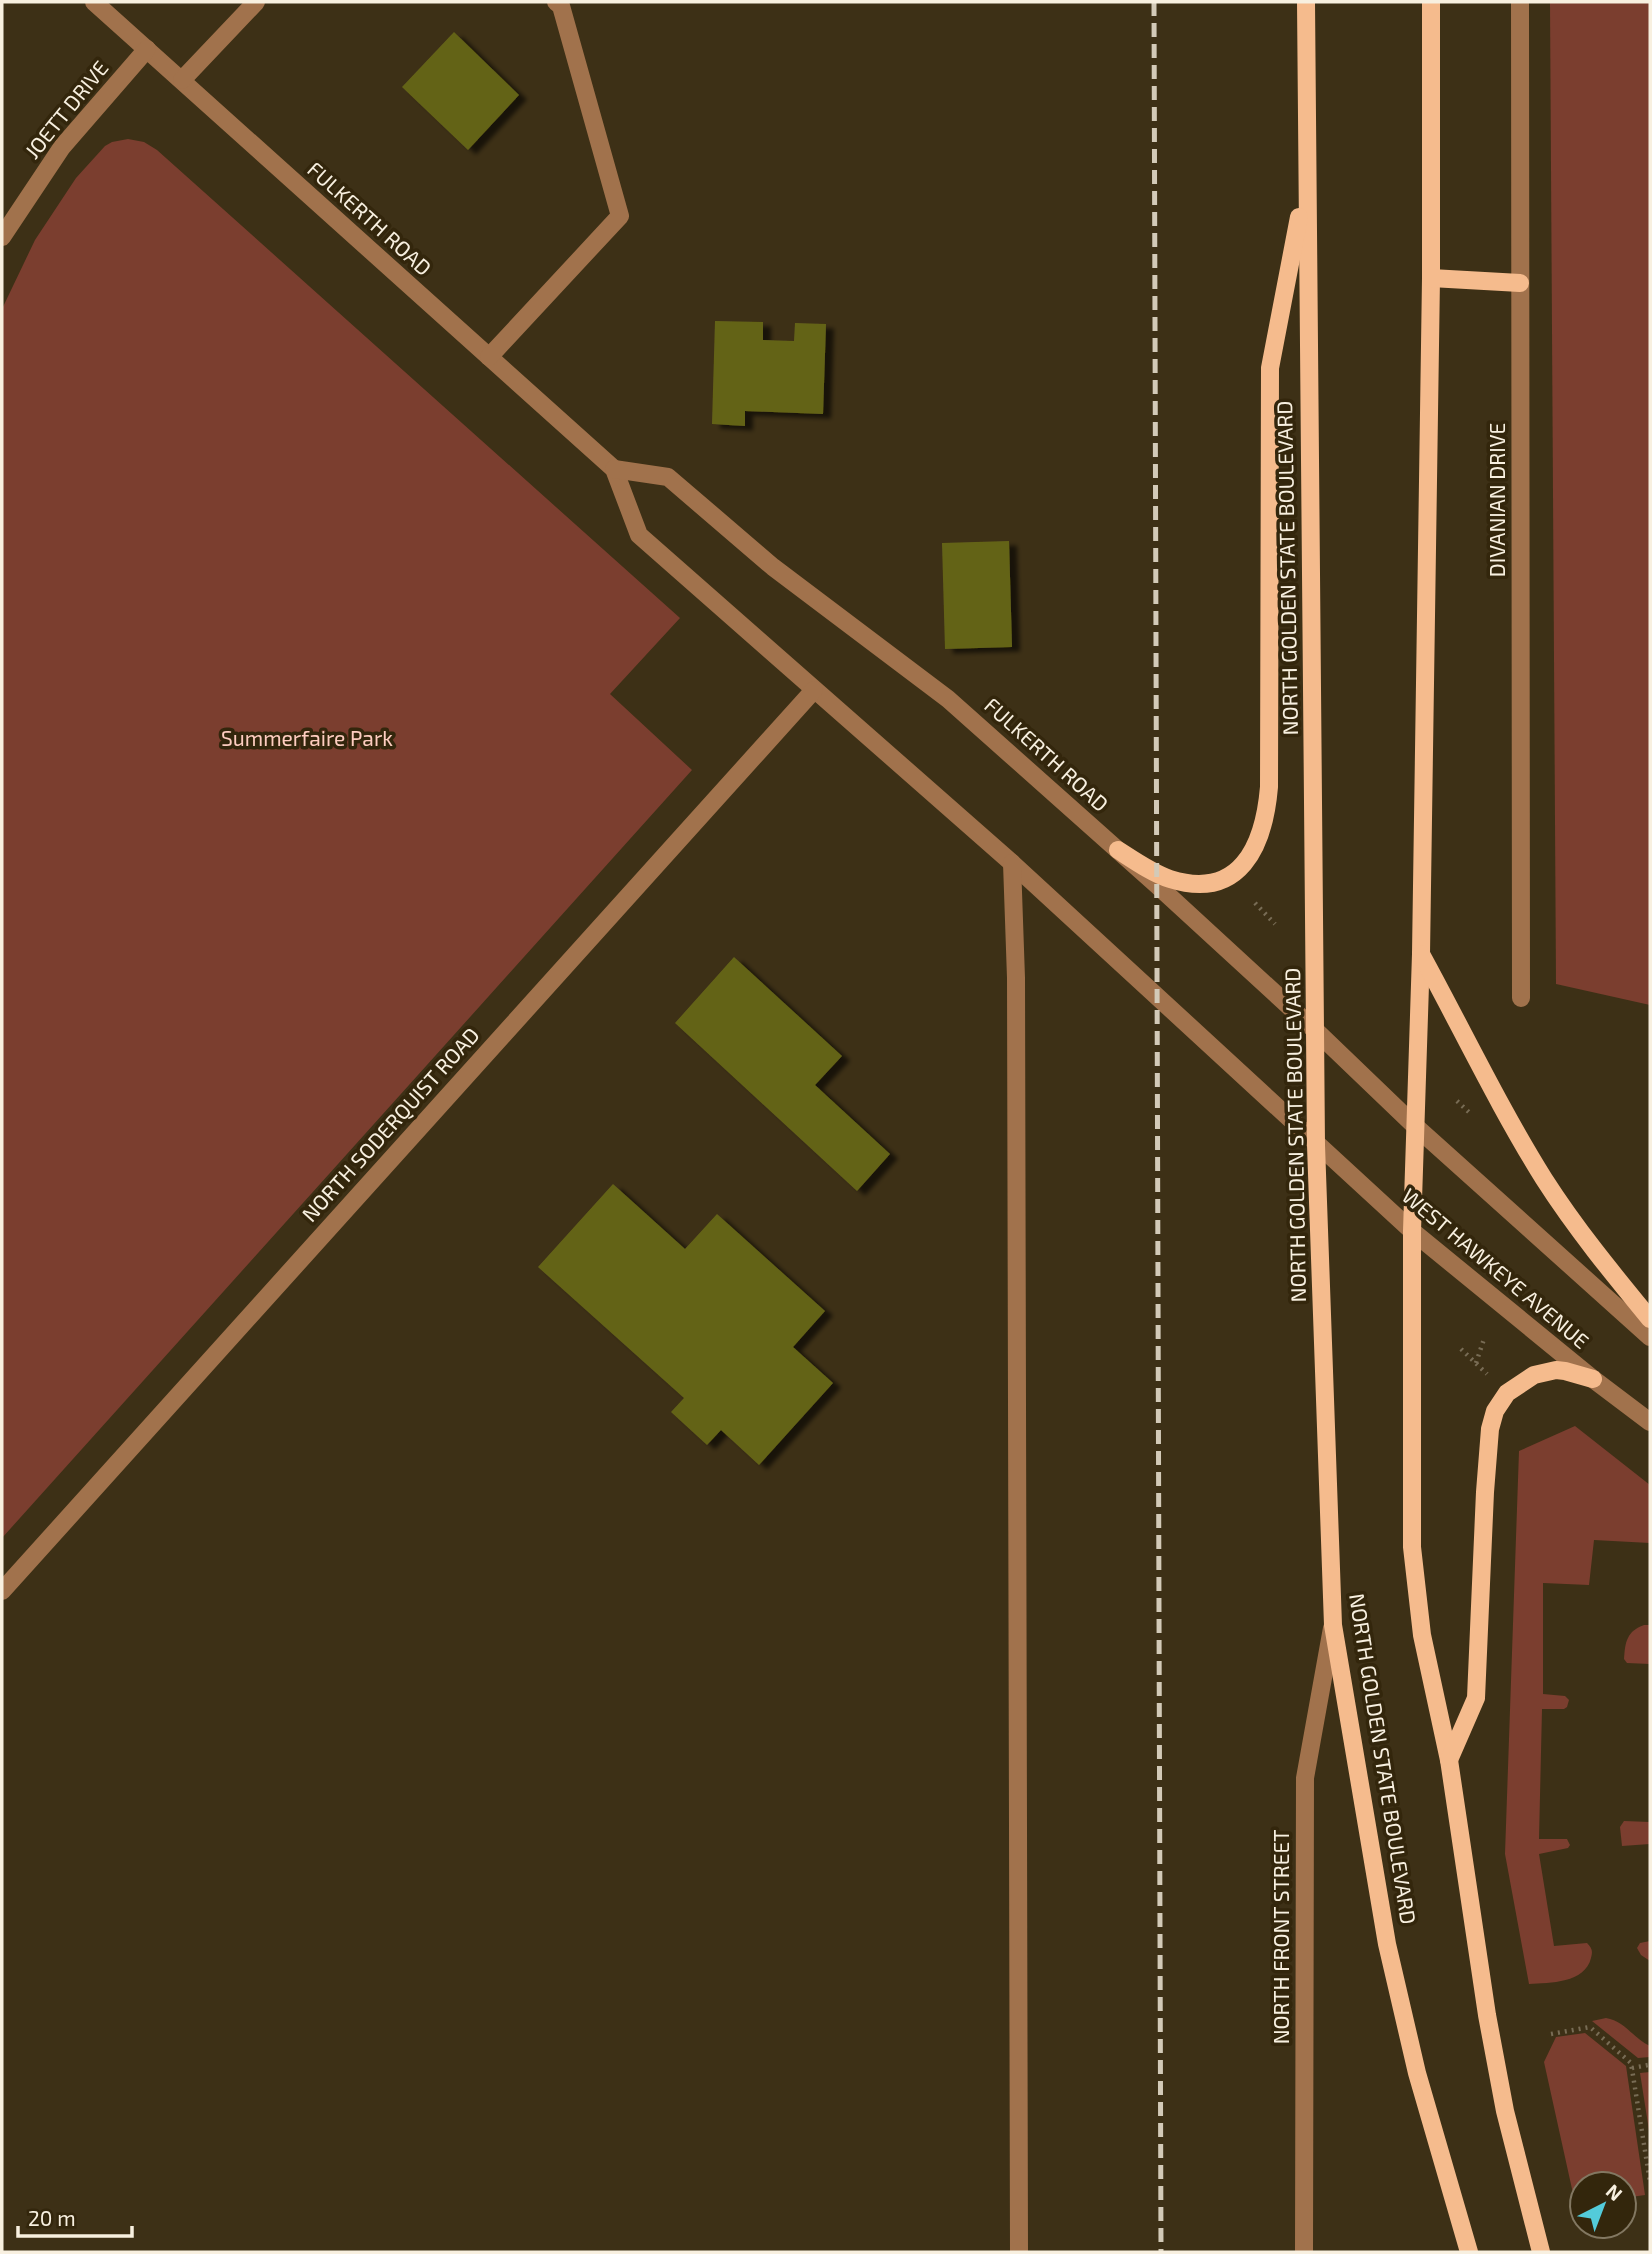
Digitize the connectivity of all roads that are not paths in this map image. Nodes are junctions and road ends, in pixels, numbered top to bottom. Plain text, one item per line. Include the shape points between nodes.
1 (94, 2) edge
2 (256, 2) edge
3 (556, 2) edge
4 (1306, 2) edge
5 (1431, 2) edge
6 (1520, 2) edge
7 (147, 49) junction
8 (182, 80) junction
9 (1307, 179) junction
10 (2, 237) edge
11 (1431, 278) junction
12 (1520, 283) junction
13 (489, 357) junction
14 (614, 469) junction
15 (814, 690) junction
16 (1118, 850) junction
17 (1012, 863) junction
18 (1421, 954) junction
19 (1521, 999) dead end
20 (1316, 1031) junction
21 (1415, 1126) junction
22 (1316, 1145) junction
23 (1412, 1231) junction
24 (1650, 1319) edge
25 (1650, 1337) edge
26 (1592, 1379) junction
27 (1650, 1422) edge
28 (2, 1591) edge
29 (1333, 1625) junction
30 (1449, 1760) junction
31 (1019, 2252) edge
32 (1304, 2252) edge
33 (1469, 2252) edge
34 (1541, 2252) edge

1 - 7 street, FULKERTH ROAD
2 - 8 street
3 - 13 street via 561,6 620,216
4 - 9 main road, NORTH GOLDEN STATE BOULEVARD
5 - 11 main road
6 - 12 street, DIVANIAN DRIVE
7 - 8 street, FULKERTH ROAD
7 - 10 street, JOETT DRIVE via 62,147
8 - 13 street, FULKERTH ROAD
9 - 16 main road via 1270,368 1269,787 1265,817 1247,859 1224,880 1196,884 1168,878
9 - 20 main road, NORTH GOLDEN STATE BOULEVARD
11 - 12 main road
11 - 18 main road
12 - 19 street, DIVANIAN DRIVE
13 - 14 street, FULKERTH ROAD
14 - 15 street, FULKERTH ROAD via 639,535
14 - 16 street, FULKERTH ROAD via 668,477 773,567 948,699
15 - 17 street, FULKERTH ROAD
15 - 28 street, NORTH SODERQUIST ROAD
16 - 20 street, FULKERTH ROAD
17 - 22 street, FULKERTH ROAD
17 - 31 street
18 - 21 main road
18 - 24 main road via 1545,1179 1592,1249
20 - 21 street, FULKERTH ROAD
20 - 22 main road, NORTH GOLDEN STATE BOULEVARD
21 - 23 main road
21 - 25 street
22 - 23 street, WEST HAWKEYE AVENUE
22 - 29 main road, NORTH GOLDEN STATE BOULEVARD
23 - 26 street, WEST HAWKEYE AVENUE
23 - 30 main road via 1412,1547 1422,1635
26 - 27 street, WEST HAWKEYE AVENUE
26 - 30 main road via 1556,1370 1534,1375 1507,1393 1494,1411 1485,1492 1476,1698
29 - 32 street, NORTH FRONT STREET via 1305,1778
29 - 33 main road, NORTH GOLDEN STATE BOULEVARD via 1387,1944 1417,2073
30 - 34 main road via 1487,2015 1505,2111

